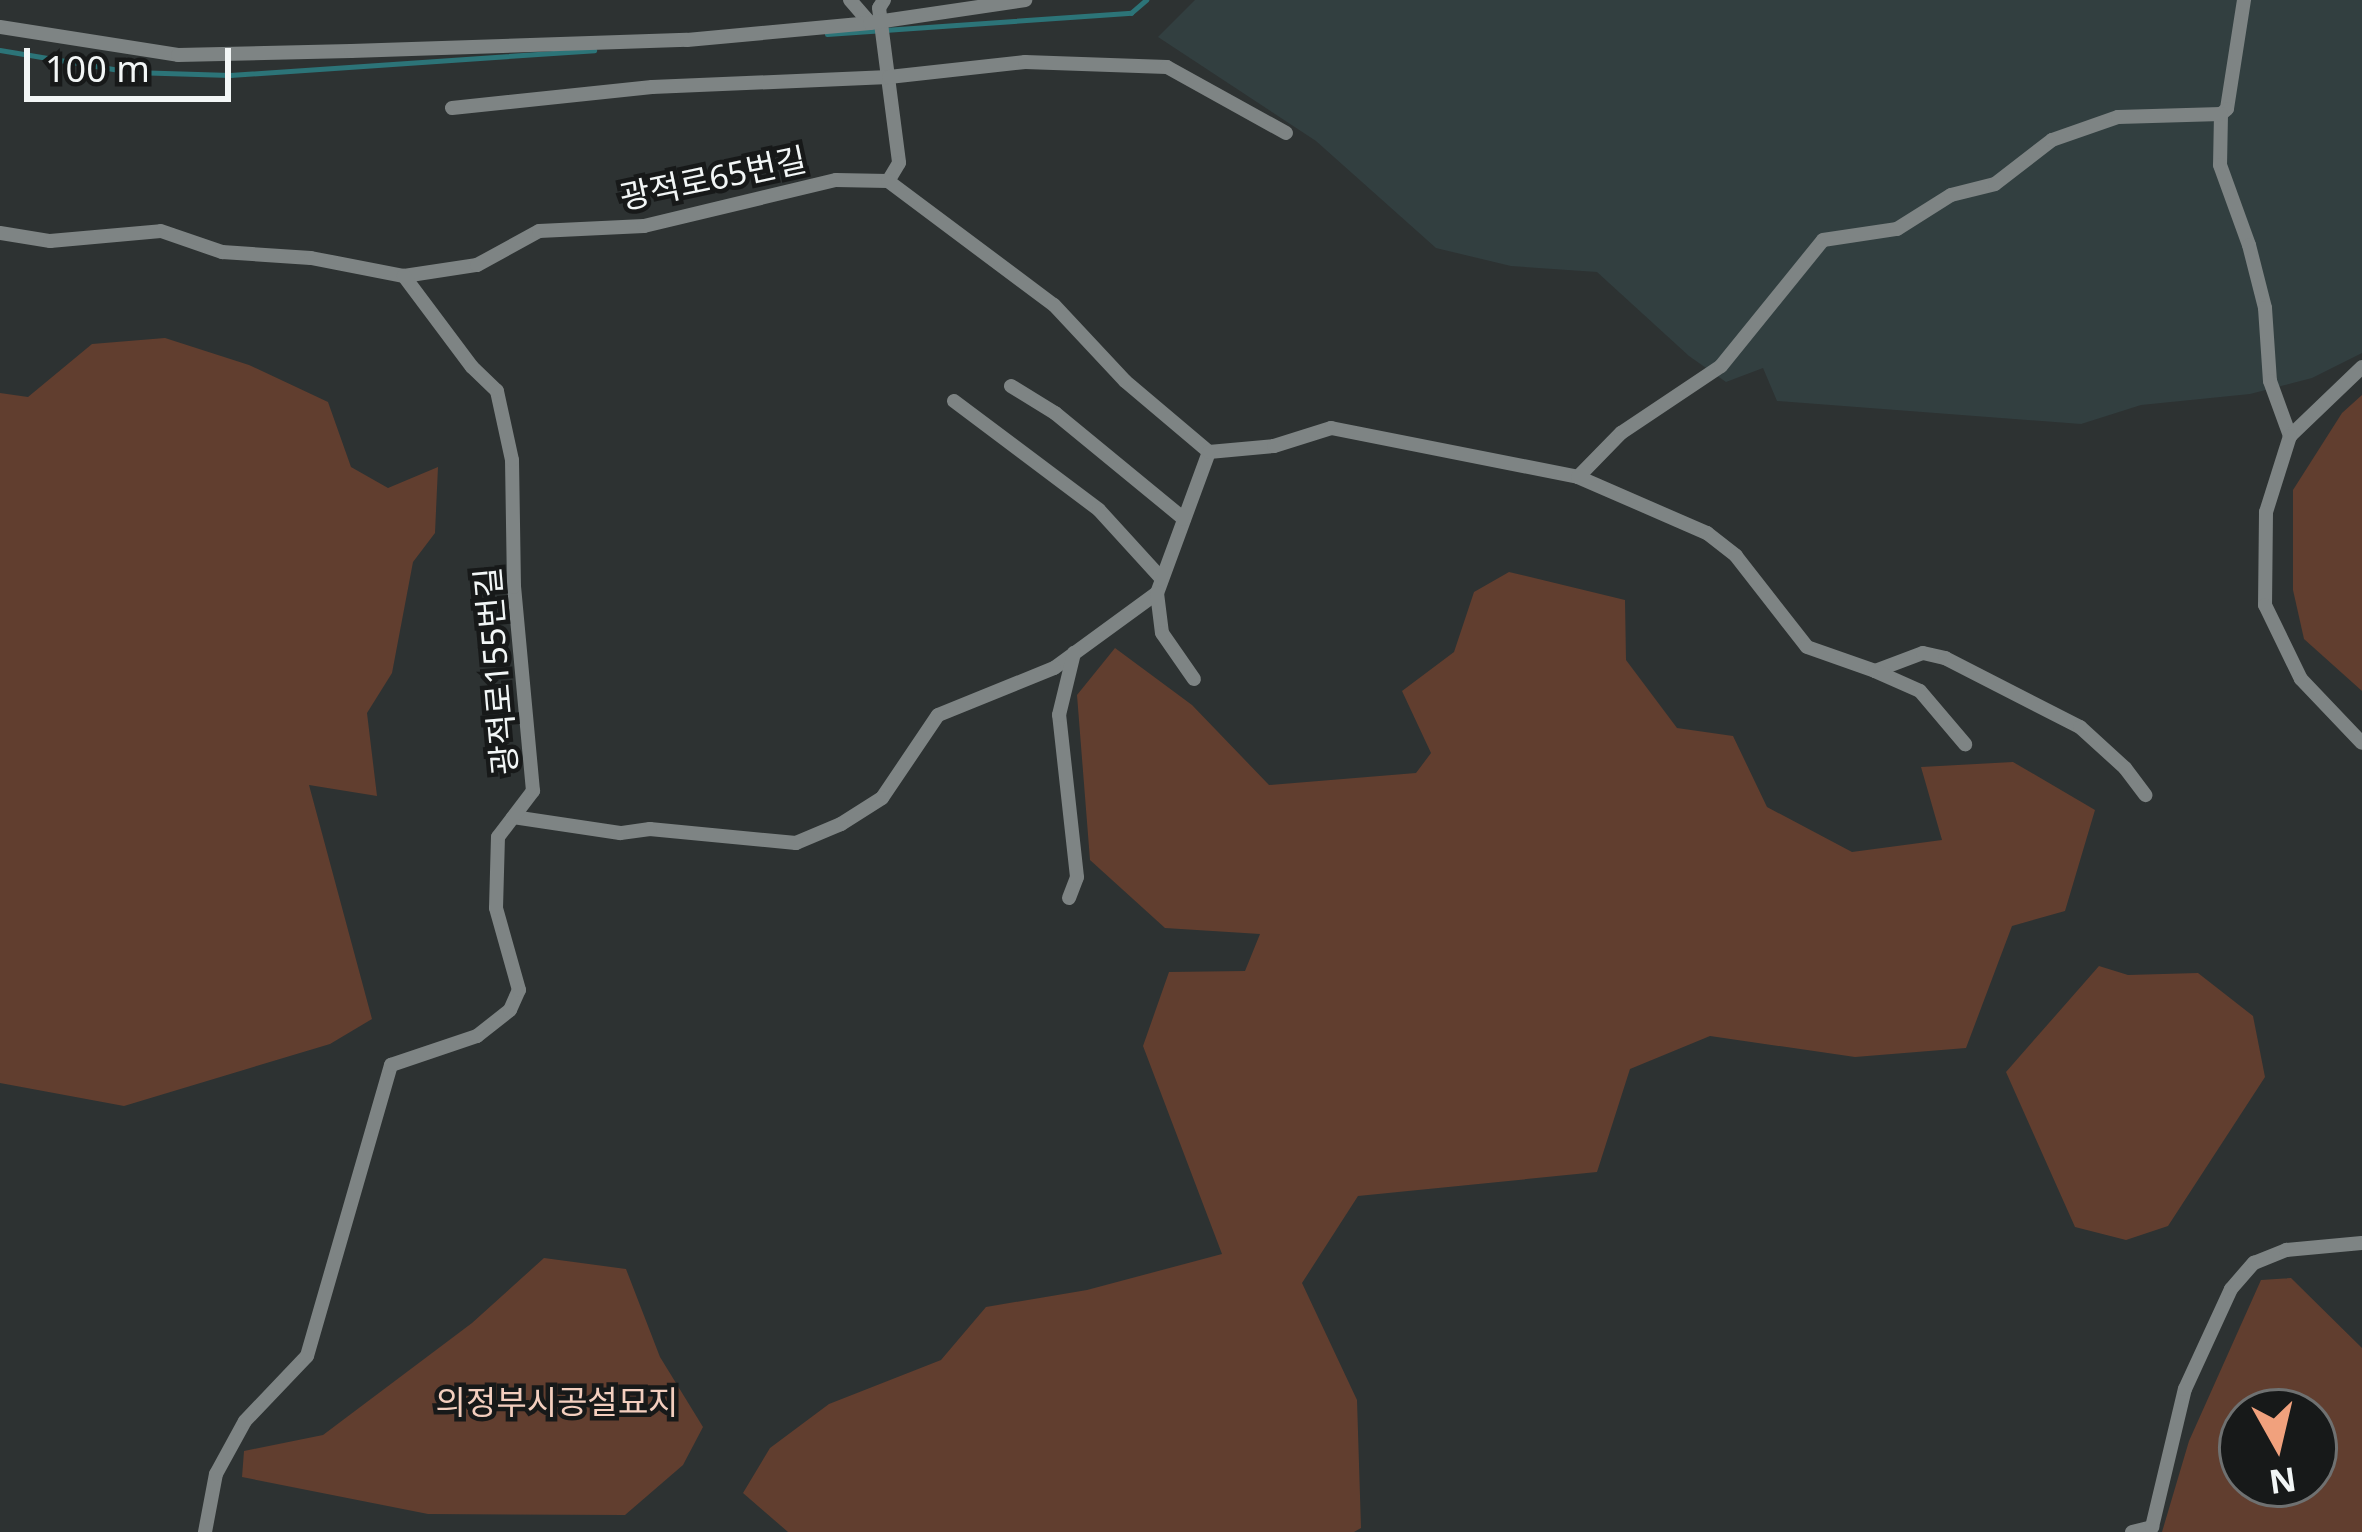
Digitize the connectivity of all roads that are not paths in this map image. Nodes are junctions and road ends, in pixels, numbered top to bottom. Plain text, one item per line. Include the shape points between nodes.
1 (850, 0) edge
2 (884, 0) edge
3 (1025, 0) edge
4 (2245, 0) edge
5 (878, 24) junction
6 (0, 27) edge
7 (888, 74) junction
8 (452, 108) dead end
9 (2221, 114) junction
10 (1286, 134) dead end
11 (889, 181) junction
12 (0, 233) edge
13 (404, 276) junction
14 (2362, 367) edge
15 (1010, 386) dead end
16 (954, 401) dead end
17 (2290, 436) junction
18 (1209, 452) junction
19 (1578, 477) junction
20 (1184, 519) junction
21 (1159, 586) junction
22 (1074, 653) junction
23 (1875, 671) junction
24 (1194, 679) dead end
25 (2362, 743) edge
26 (1965, 744) dead end
27 (2145, 796) dead end
28 (513, 817) junction
29 (1069, 898) dead end
30 (2362, 1243) edge
31 (206, 1532) edge
32 (2132, 1532) edge

1 - 5 street
2 - 5 street
3 - 5 street
4 - 9 street
5 - 6 street via 687,40 178,55
5 - 7 street
7 - 8 street
7 - 10 street via 1025,62 1167,67
7 - 11 street via 899,163
9 - 17 street via 2220,165 2249,245 2265,308 2270,381
9 - 19 street via 2118,117 2052,140 1996,184 1951,195 1897,229 1823,240 1720,366 1622,433
11 - 13 street, 광적로65번길 via 836,180 644,226 539,231 477,265
11 - 18 street via 1054,305 1125,381
12 - 13 street, 광적로65번길 via 50,241 161,231 221,252
13 - 28 street, 광적로155번길 via 497,391 512,460 514,587 533,791
14 - 17 street
15 - 20 street
16 - 21 street via 1099,510
17 - 25 street via 2266,512 2265,605 2301,679
18 - 19 street via 1274,446 1331,428
18 - 20 street
19 - 23 street via 1707,533 1736,556 1807,647
20 - 21 street
21 - 22 street
21 - 24 street via 1162,633
22 - 28 street via 938,715 882,798 796,843 620,833
22 - 29 street via 1059,715 1077,877
23 - 26 street via 1920,691
23 - 27 street via 1923,653 1976,672 2080,727
28 - 31 street, 광적로155번길 via 498,837 496,908 519,990 510,1010 477,1036 391,1065 307,1356 245,1421 216,1474
30 - 32 street via 2286,1250 2254,1263 2231,1289 2186,1390 2152,1527

